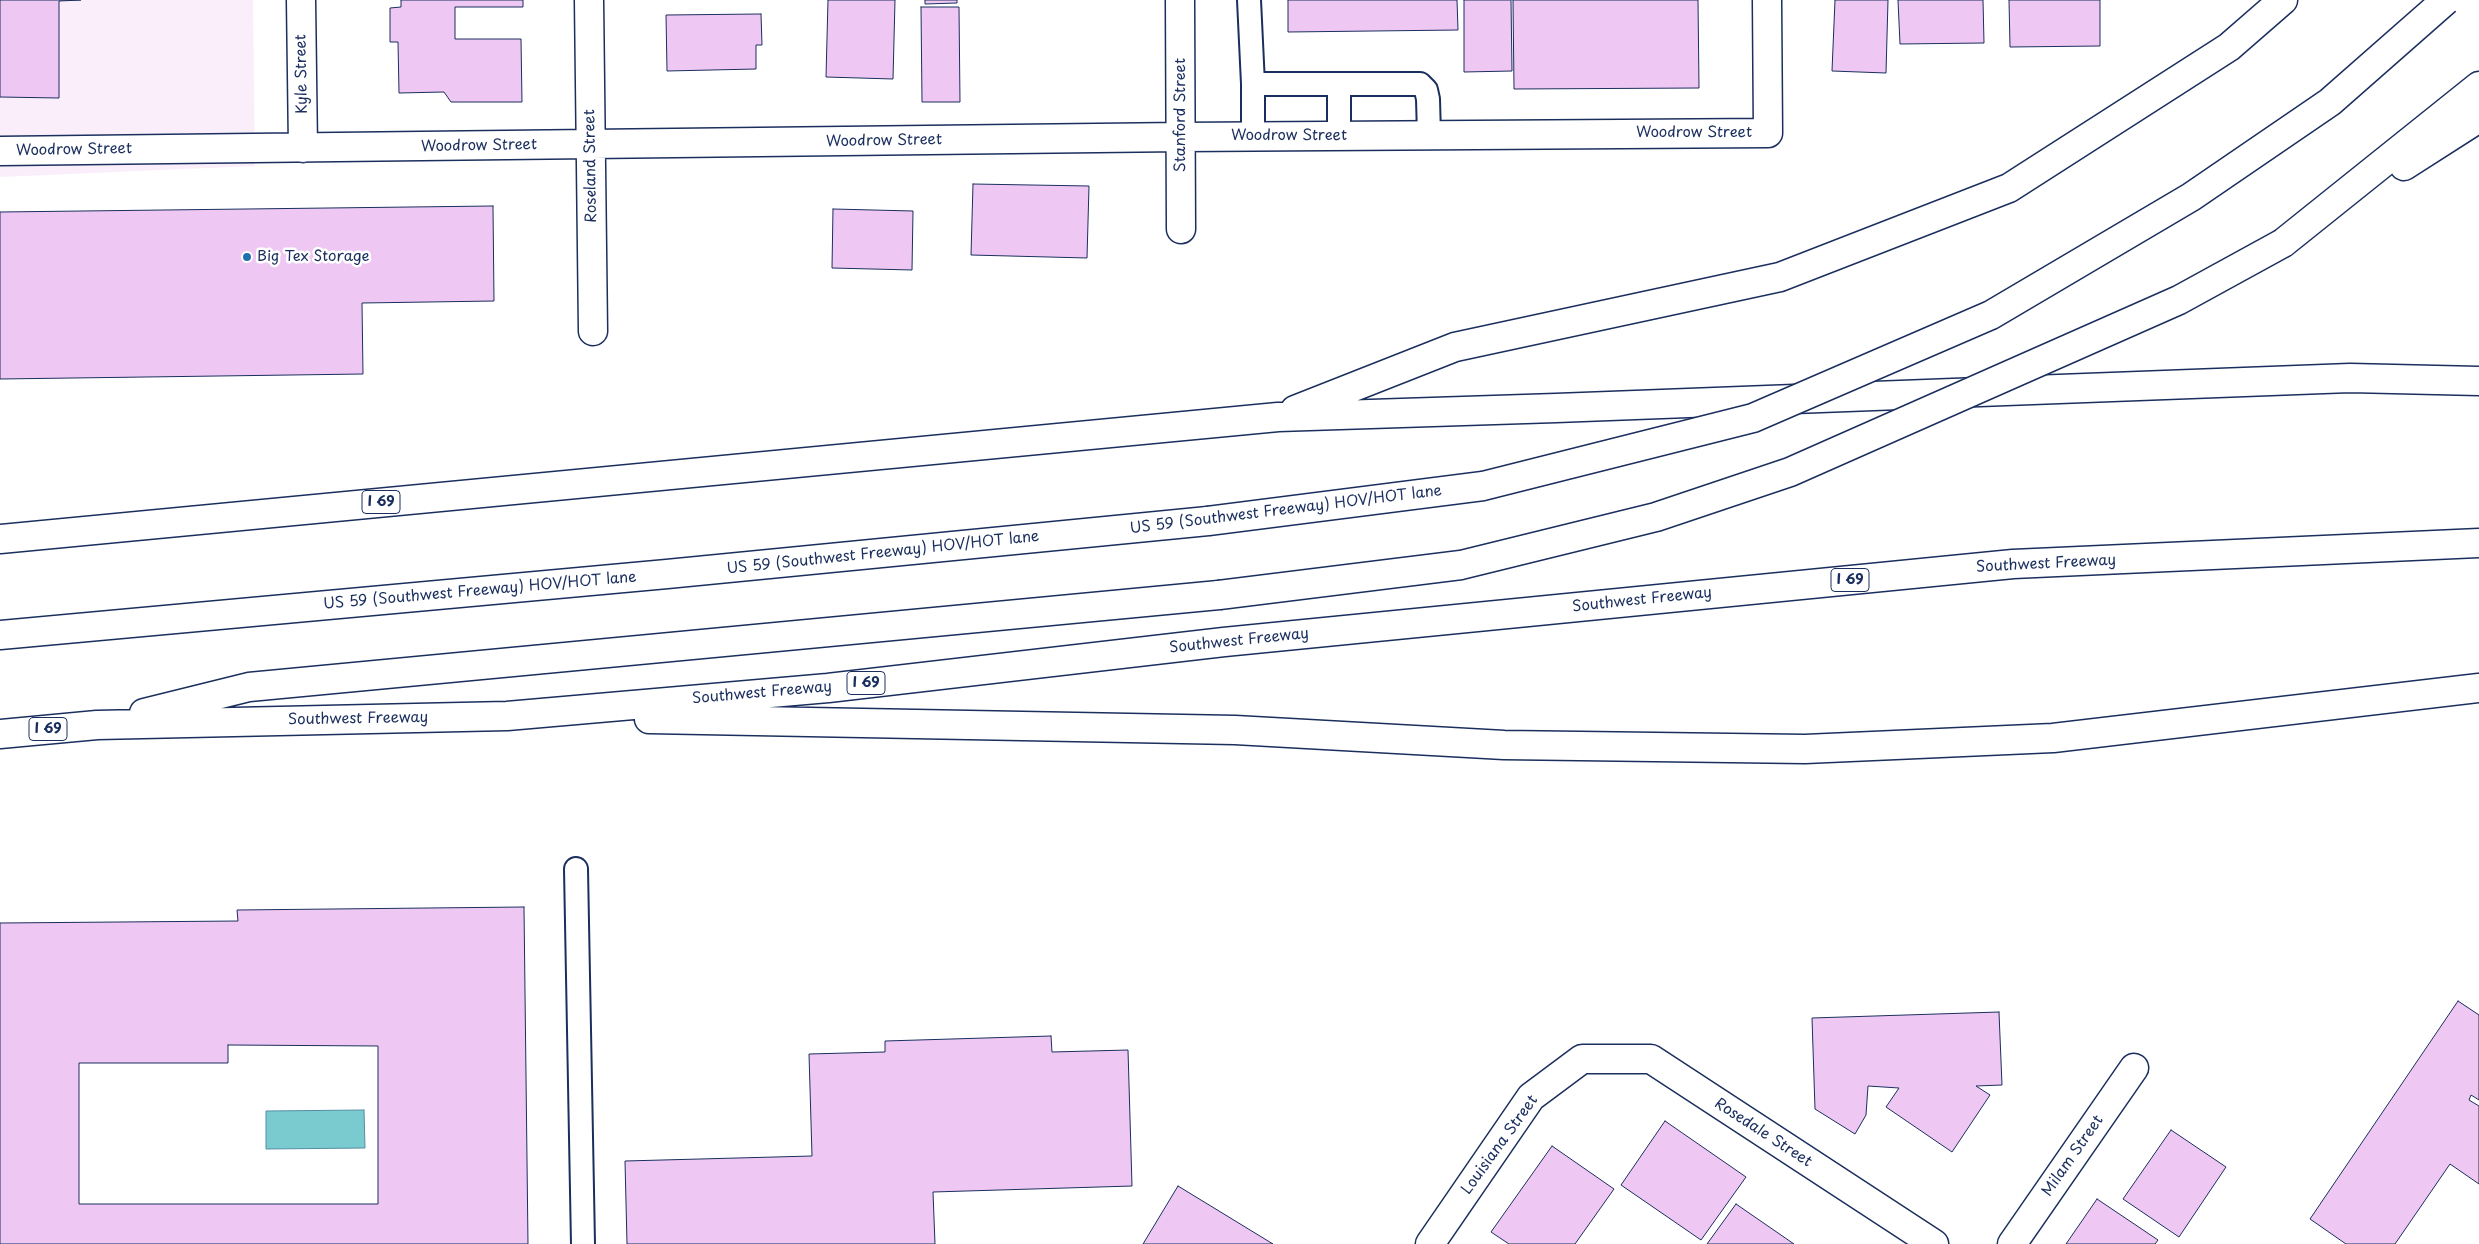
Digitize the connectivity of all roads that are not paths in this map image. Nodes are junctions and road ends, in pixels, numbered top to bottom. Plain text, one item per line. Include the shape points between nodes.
1 (301, 0) edge
2 (589, 0) edge
3 (1180, 0) edge
4 (1249, 0) edge
5 (1767, 0) edge
6 (2283, 0) edge
7 (2446, 0) edge
8 (1253, 84) junction
9 (1339, 84) junction
10 (2479, 86) edge
11 (2479, 118) edge
12 (1429, 135) junction
13 (1253, 136) junction
14 (1339, 136) junction
15 (1181, 137) junction
16 (591, 145) junction
17 (303, 148) junction
18 (0, 151) edge
19 (1181, 229) dead end
20 (2283, 243) junction
21 (593, 331) dead end
22 (2479, 381) edge
23 (1278, 417) junction
24 (0, 539) edge
25 (2479, 543) edge
26 (0, 635) edge
27 (2479, 688) edge
28 (506, 716) junction
29 (97, 725) junction
30 (0, 734) edge
31 (576, 869) dead end
32 (1582, 1059) joint
33 (2134, 1068) dead end
34 (583, 1244) edge
35 (1430, 1244) edge
36 (1934, 1244) edge
37 (2012, 1244) edge

1 - 17 main road, Kyle Street
2 - 16 main road, Roseland Street
3 - 15 main road, Stanford Street
4 - 8 lane
5 - 12 main road, Woodrow Street via 1768,133
6 - 23 main road via 2229,47 2008,188 1780,276 1455,346
7 - 26 main road, US 59 (Southwest Freeway) HOV/HOT lane, bridge via 2330,102 2191,198 1991,315 1753,418 1483,486 1208,521
8 - 9 lane
8 - 13 lane
9 - 12 lane via 1420,84 1428,99
9 - 14 lane
10 - 20 main road
11 - 20 main road
12 - 14 main road, Woodrow Street
13 - 14 main road, Woodrow Street
13 - 15 main road, Woodrow Street
15 - 16 main road, Woodrow Street
15 - 19 main road, Stanford Street
16 - 17 main road, Woodrow Street
16 - 21 main road, Roseland Street
17 - 18 main road, Woodrow Street
20 - 29 main road, bridge via 2179,300 1790,472 1656,517 1462,565 1219,596 249,687
22 - 23 main road, I 69 via 2350,378
23 - 24 main road, I 69
25 - 28 main road, Southwest Freeway / I 69 via 2013,564 1224,642 828,688
27 - 28 main road via 2053,738 1805,749 1504,744 1234,730
28 - 29 main road, Southwest Freeway / I 69
29 - 30 main road, Southwest Freeway / I 69
31 - 34 lane
32 - 35 main road, Louisiana Street via 1531,1097
32 - 36 main road, Rosedale Street via 1652,1059
33 - 37 main road, Milam Street

